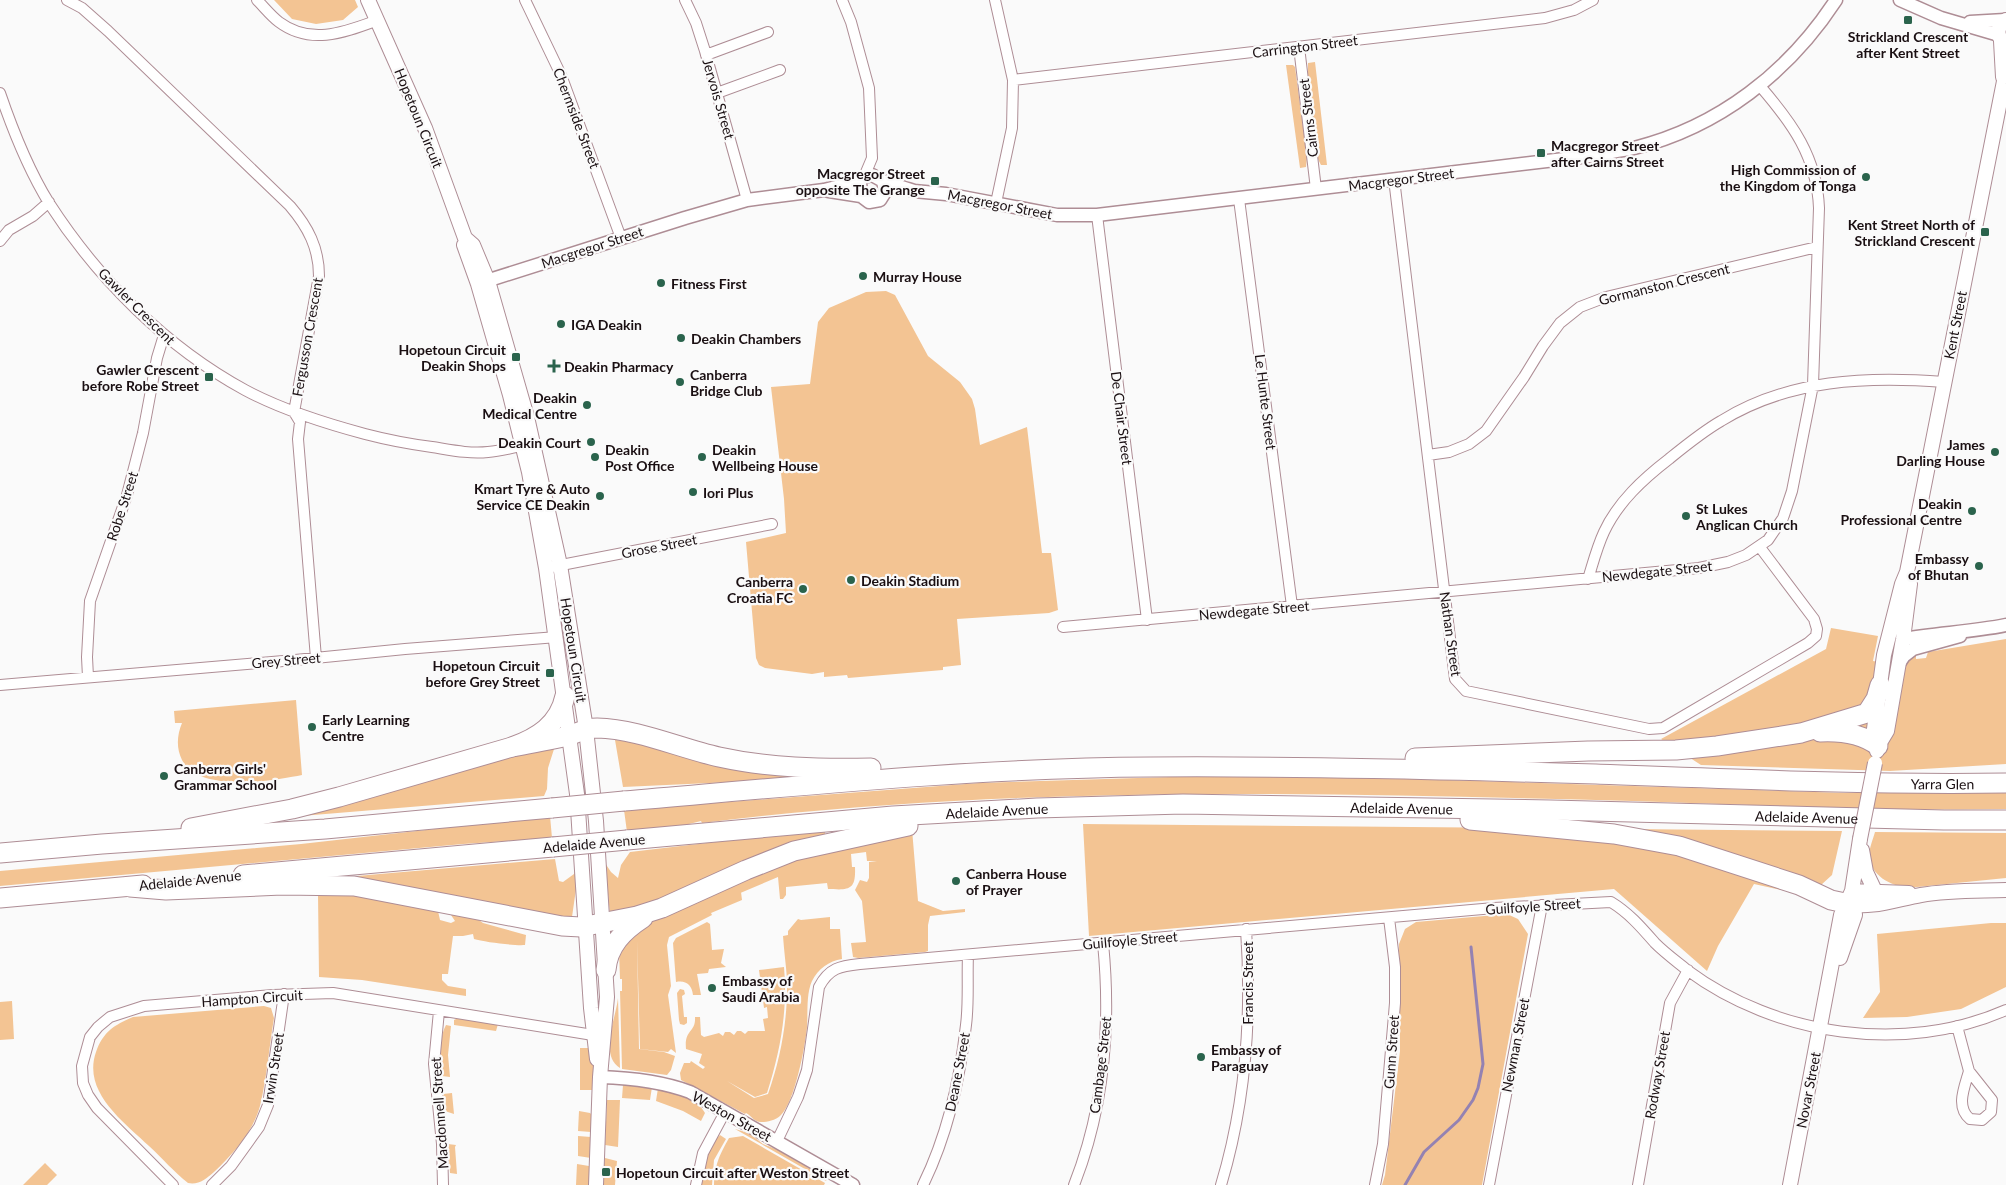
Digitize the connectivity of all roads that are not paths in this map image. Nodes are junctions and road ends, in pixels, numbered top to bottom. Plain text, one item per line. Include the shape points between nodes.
1 (67, 0) edge
2 (257, 0) edge
3 (368, 0) edge
4 (525, 0) edge
5 (685, 0) edge
6 (842, 0) edge
7 (995, 0) edge
8 (1592, 0) edge
9 (1836, 0) edge
10 (1900, 0) edge
11 (378, 20) junction
12 (2006, 20) edge
13 (1962, 23) junction
14 (768, 32) dead end
15 (2002, 40) edge
16 (1299, 47) junction
17 (706, 55) junction
18 (780, 70) dead end
19 (2005, 74) edge
20 (1014, 80) junction
21 (1760, 86) junction
22 (0, 93) edge
23 (717, 93) junction
24 (872, 158) junction
25 (862, 179) junction
26 (1394, 179) junction
27 (882, 180) junction
28 (1316, 189) junction
29 (824, 190) junction
30 (914, 191) junction
31 (861, 196) junction
32 (883, 196) junction
33 (1239, 199) junction
34 (748, 200) junction
35 (49, 202) junction
36 (996, 204) junction
37 (1097, 216) junction
38 (622, 238) junction
39 (0, 241) edge
40 (1817, 247) junction
41 (483, 282) junction
42 (164, 336) junction
43 (1944, 382) junction
44 (1813, 385) junction
45 (294, 412) junction
46 (528, 444) junction
47 (1428, 456) junction
48 (772, 524) dead end
49 (1759, 546) junction
50 (560, 565) junction
51 (546, 568) junction
52 (1908, 572) junction
53 (1588, 579) junction
54 (1444, 592) junction
55 (1292, 606) junction
56 (1147, 620) junction
57 (2006, 625) edge
58 (1063, 627) dead end
59 (1974, 631) junction
60 (572, 636) junction
61 (557, 637) junction
62 (1903, 639) junction
63 (316, 658) junction
64 (1898, 665) junction
65 (1881, 676) junction
66 (88, 677) junction
67 (0, 685) edge
68 (565, 696) junction
69 (578, 732) junction
70 (1801, 733) junction
71 (512, 747) junction
72 (1876, 754) junction
73 (1292, 767) junction
74 (1034, 769) junction
75 (2006, 771) edge
76 (1879, 783) junction
77 (2006, 783) edge
78 (1322, 805) junction
79 (987, 811) junction
80 (2003, 820) edge
81 (1860, 839) junction
82 (102, 844) junction
83 (0, 853) edge
84 (130, 887) junction
85 (2006, 890) edge
86 (1875, 891) junction
87 (1922, 894) junction
88 (0, 898) edge
89 (1851, 900) junction
90 (1542, 906) junction
91 (662, 908) junction
92 (1389, 918) junction
93 (595, 925) junction
94 (1246, 929) junction
95 (1103, 943) junction
96 (968, 955) junction
97 (606, 970) junction
98 (1688, 970) junction
99 (284, 994) junction
100 (439, 1010) junction
101 (2006, 1010) edge
102 (1957, 1026) junction
103 (1820, 1028) junction
104 (599, 1035) junction
105 (1969, 1071) junction
106 (600, 1077) junction
107 (725, 1112) junction
108 (777, 1141) junction
109 (174, 1185) edge
110 (212, 1185) edge
111 (443, 1185) edge
112 (596, 1185) edge
113 (696, 1185) edge
114 (853, 1185) edge
115 (923, 1185) edge
116 (1074, 1185) edge
117 (1221, 1185) edge
118 (1375, 1185) edge
119 (1489, 1185) edge
120 (1638, 1185) edge
121 (1790, 1185) edge

1 - 45 street, Fergusson Crescent via 82,8 108,31 290,206 312,237 319,276
2 - 11 street via 279,22 298,32 320,36 339,34
3 - 11 main road, Hopetoun Circuit
4 - 38 street, Chermside Street via 562,75
5 - 17 street, Jervois Street
6 - 24 street via 869,88
7 - 20 street
8 - 16 street, Carrington Street via 1574,10 1546,18
9 - 21 street, Macgregor Street via 1804,45
10 - 13 street via 1941,18
11 - 41 main road, Hopetoun Circuit via 425,128 465,238 473,245
12 - 13 street
12 - 15 main road via 2000,26
13 - 15 street
14 - 17 street
15 - 19 main road, Kent Street
16 - 20 street, Carrington Street
16 - 28 street, Cairns Street
17 - 23 street, Jervois Street
18 - 23 street
19 - 43 main road, Kent Street
20 - 36 street via 1012,128
21 - 26 street, Macgregor Street via 1706,121 1635,148
21 - 40 street, Newdegate Street via 1798,136 1814,169 1818,189
22 - 35 street, Gawler Crescent via 26,161
23 - 34 street, Jervois Street
24 - 25 street
24 - 27 street
25 - 27 street via 872,175
25 - 29 street, Macgregor Street
25 - 31 street
26 - 28 street, Macgregor Street
26 - 47 street, Nathan Street
27 - 30 street, Macgregor Street
27 - 32 street
28 - 33 street, Macgregor Street
29 - 31 street, Macgregor Street
29 - 34 street, Macgregor Street
30 - 32 street, Macgregor Street
30 - 36 street, Macgregor Street
31 - 32 street via 873,202
33 - 37 street, Macgregor Street
33 - 55 street, Le Hunte Street
34 - 38 street, Macgregor Street
35 - 39 street via 9,230
35 - 42 street, Gawler Crescent via 86,254
36 - 37 street, Macgregor Street via 1057,215
37 - 56 street, De Chair Street
38 - 41 street, Macgregor Street
40 - 44 street, Newdegate Street
40 - 47 street, Gormanston Crescent via 1606,296 1580,307 1548,338 1486,431 1469,444
41 - 46 main road, Hopetoun Circuit via 511,358
42 - 45 street, Gawler Crescent via 245,390
42 - 66 street, Robe Street via 128,494 90,601
43 - 44 street via 1881,379
43 - 52 main road, Kent Street
44 - 49 street, Newdegate Street via 1792,491 1783,518 1768,540
44 - 53 street via 1751,405 1721,421 1654,471 1624,500 1604,532
45 - 46 street, Gawler Crescent via 403,444 467,452 506,450
45 - 63 street, Fergusson Crescent via 300,422 298,438
46 - 50 main road, Hopetoun Circuit
46 - 51 main road, Hopetoun Circuit via 529,472
47 - 54 street, Nathan Street
48 - 50 street, Grose Street
49 - 53 street, Newdegate Street via 1728,562 1699,568
49 - 54 street, Nathan Street via 1814,619 1816,636 1663,728 1649,729 1466,691 1455,680
50 - 51 street, Grose Street
50 - 60 main road, Hopetoun Circuit
51 - 61 main road, Hopetoun Circuit
52 - 62 main road, Kent Street via 1910,584
52 - 65 main road, Kent Street via 1889,632
53 - 54 street, Newdegate Street
54 - 55 street, Newdegate Street
55 - 56 street, Newdegate Street
56 - 58 street, Newdegate Street
57 - 59 street
59 - 62 street
59 - 64 street via 1913,649
60 - 61 main road, Grey Street
60 - 69 main road, Hopetoun Circuit
61 - 63 street, Grey Street
61 - 68 main road, Hopetoun Circuit
62 - 64 main road, Kent Street
62 - 65 main road via 1892,646
63 - 66 street, Grey Street
64 - 72 main road, Kent Street via 1887,731
65 - 70 highway via 1872,707 1867,713
65 - 72 main road, Kent Street via 1874,729
66 - 67 street, Grey Street
68 - 69 main road, Hopetoun Circuit
68 - 71 highway via 559,714 547,728 536,737
69 - 71 highway
69 - 74 highway via 618,731 718,756 779,766
69 - 93 main road, Hopetoun Circuit via 596,821
70 - 72 highway via 1842,732 1862,737
70 - 73 highway via 1676,750 1354,760
71 - 82 highway via 292,809
72 - 81 main road, Kent Street, bridge
73 - 74 highway
73 - 76 highway
74 - 82 highway, bridge via 841,782 325,829
75 - 76 highway
76 - 77 highway, Yarra Glen
78 - 79 highway, Adelaide Avenue via 1174,804
78 - 80 highway, Adelaide Avenue
78 - 89 highway via 1369,815 1465,819 1614,834 1679,846 1799,885 1831,900
79 - 84 highway, Adelaide Avenue, bridge via 884,817
79 - 91 highway via 794,851
81 - 86 main road via 1866,872
81 - 89 main road, Kent Street
82 - 83 highway
84 - 88 highway, Adelaide Avenue
84 - 93 highway via 166,890 282,885 354,886 562,926
85 - 87 main road
86 - 87 main road
86 - 89 main road
87 - 89 main road via 1888,902
89 - 103 main road, Novar Street via 1841,915
90 - 92 street, Guilfoyle Street
90 - 98 street, Guilfoyle Street via 1611,902 1624,910 1656,944
90 - 119 street, Newman Street
91 - 93 highway
91 - 97 highway via 632,926 617,940 608,956
92 - 94 street, Guilfoyle Street
92 - 118 street, Gunn Street via 1395,1003 1383,1144
93 - 97 main road, Hopetoun Circuit
93 - 104 main road, Hopetoun Circuit
94 - 95 street, Guilfoyle Street
94 - 117 street, Francis Street via 1249,982 1245,1065
95 - 96 street, Guilfoyle Street
95 - 116 street, Cambage Street via 1106,1031 1097,1107
96 - 108 street, Guilfoyle Street via 860,964 836,969 825,976 816,1001 807,1070
96 - 115 street, Deane Street via 966,1024 952,1105
97 - 104 main road, Hopetoun Circuit
98 - 103 street via 1756,1008
98 - 120 street, Rodway Street via 1670,1003
99 - 100 street, Hampton Circuit via 339,994
99 - 109 street, Hampton Circuit via 144,1006 110,1017 90,1037 82,1066 88,1095
99 - 110 street, Irwin Street via 268,1104 250,1141
100 - 104 street, Hampton Circuit
100 - 111 street, Macdonnell Street via 434,1064
101 - 102 street
102 - 103 street via 1890,1035
102 - 105 street
103 - 121 main road, Novar Street
104 - 106 main road, Hopetoun Circuit
105 - 105 street via 1992,1100 1991,1112 1982,1120 1970,1119 1962,1108
106 - 107 street, Weston Street via 670,1084
106 - 112 main road, Hopetoun Circuit
107 - 108 street, Weston Street
107 - 113 street via 703,1153
108 - 114 street, Weston Street

